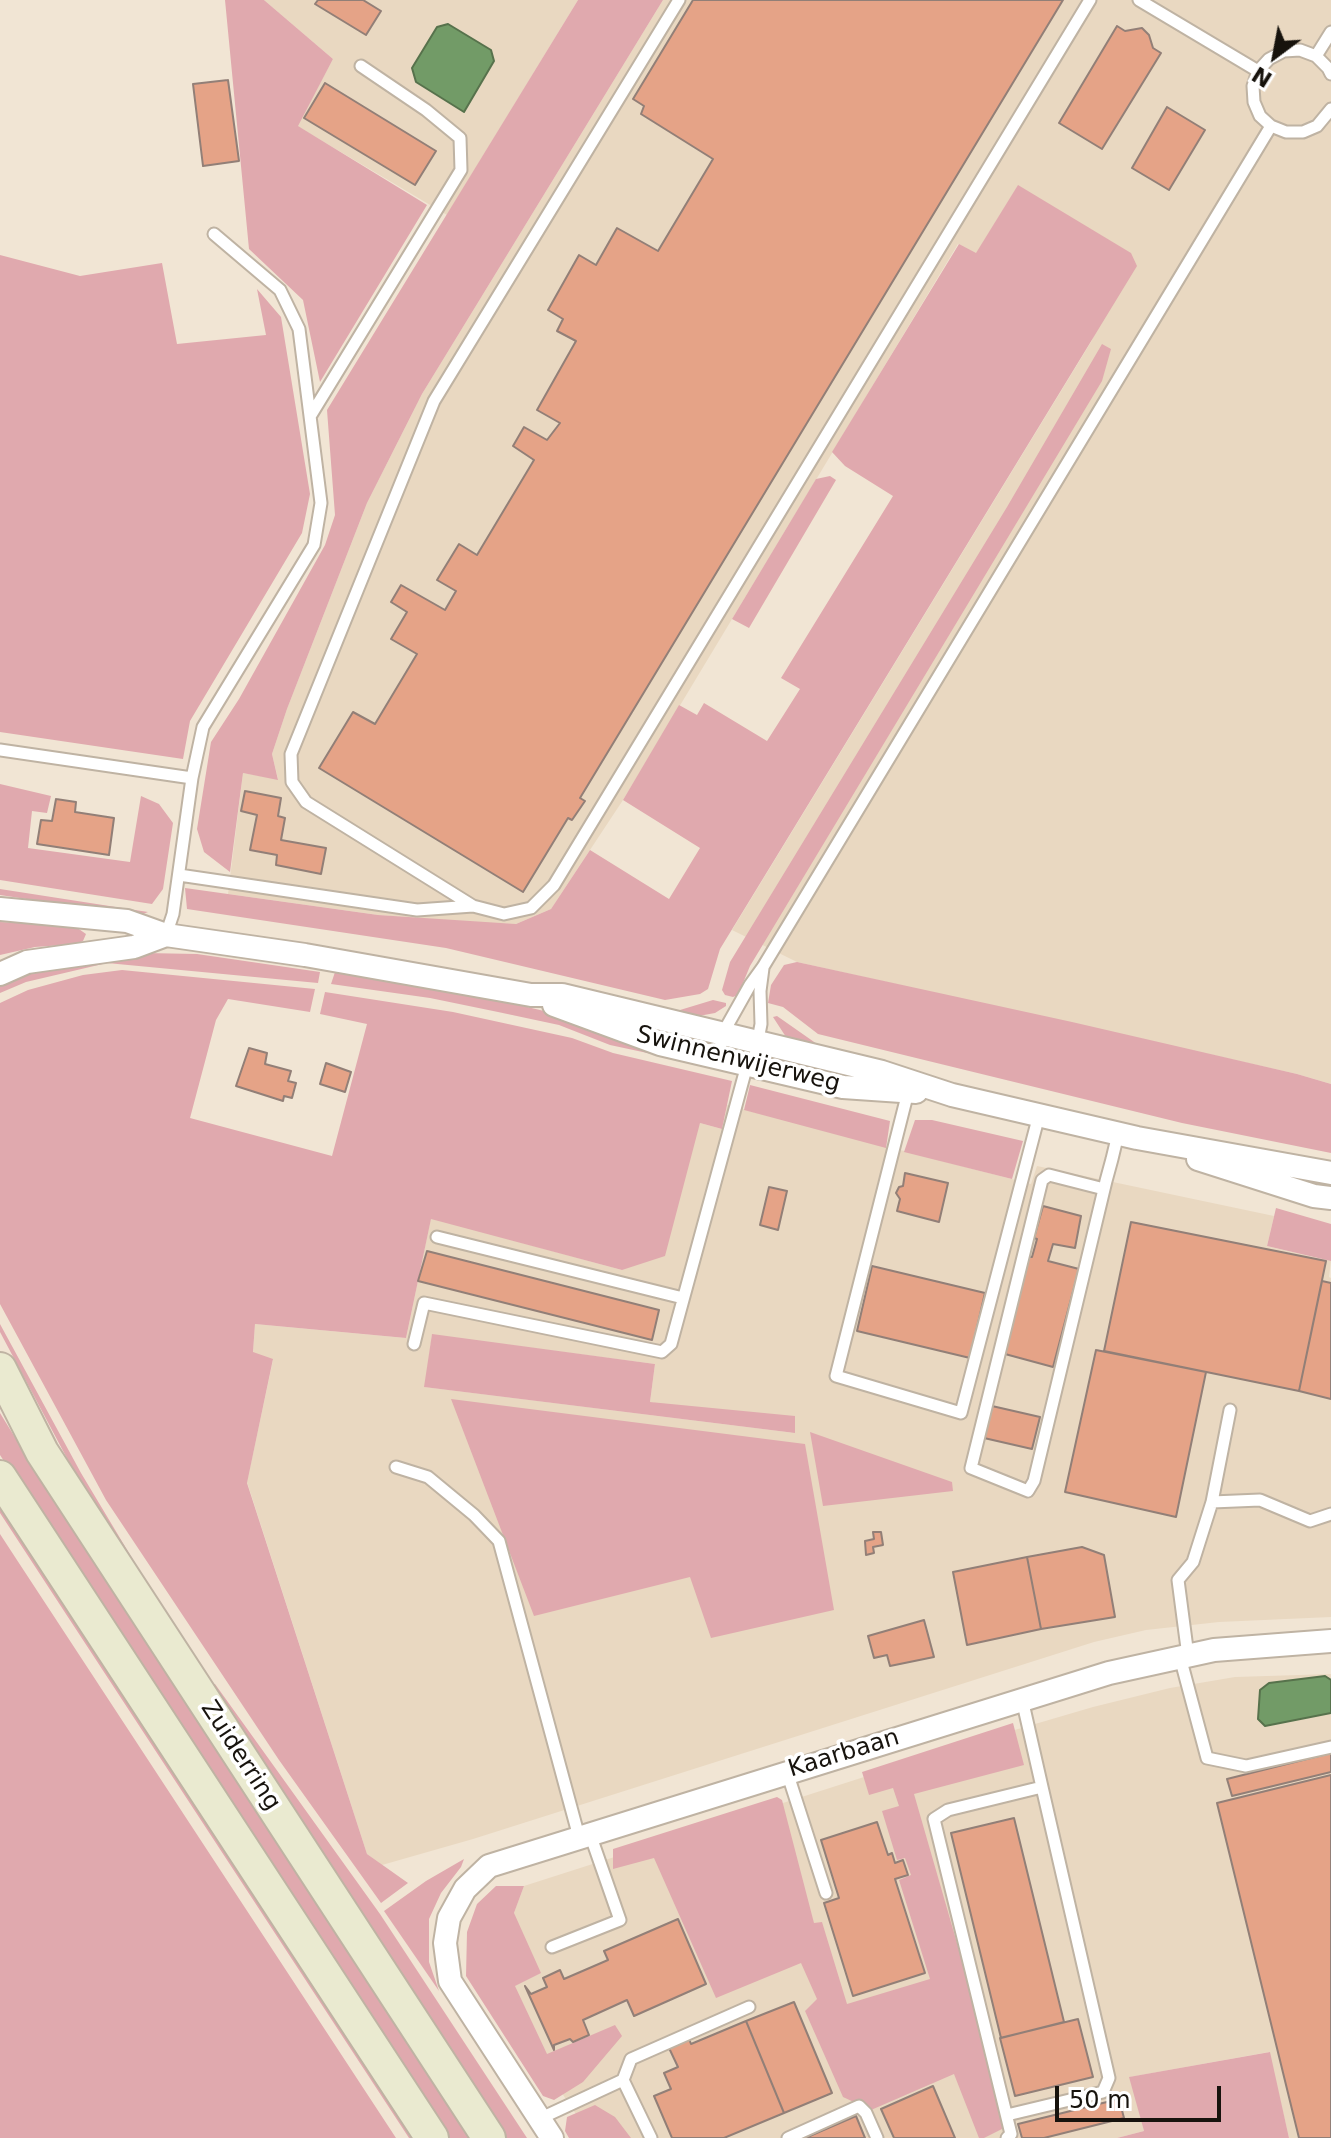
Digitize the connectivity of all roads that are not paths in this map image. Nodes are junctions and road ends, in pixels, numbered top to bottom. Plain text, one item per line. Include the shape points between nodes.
1 (679, 0) edge
2 (1090, 0) edge
3 (1139, 0) edge
4 (1331, 32) edge
5 (1316, 56) junction
6 (361, 66) dead end
7 (1258, 71) junction
8 (1331, 74) edge
9 (1330, 113) edge
10 (1271, 126) junction
11 (214, 234) dead end
12 (311, 415) junction
13 (0, 750) edge
14 (192, 778) junction
15 (179, 875) junction
16 (473, 906) junction
17 (0, 909) edge
18 (166, 935) junction
19 (763, 967) junction
20 (0, 974) edge
21 (531, 995) junction
22 (723, 1033) junction
23 (758, 1042) junction
24 (718, 1058) junction
25 (750, 1065) junction
26 (909, 1086) junction
27 (1039, 1115) junction
28 (1127, 1136) junction
29 (1331, 1173) edge
30 (1104, 1189) junction
31 (1331, 1198) edge
32 (437, 1237) dead end
33 (683, 1298) junction
34 (414, 1344) dead end
35 (0, 1369) edge
36 (1230, 1410) dead end
37 (396, 1467) dead end
38 (0, 1477) edge
39 (1212, 1502) junction
40 (1331, 1514) edge
41 (1331, 1641) edge
42 (1184, 1657) junction
43 (1022, 1699) junction
44 (1331, 1747) edge
45 (787, 1772) junction
46 (1042, 1787) junction
47 (584, 1835) junction
48 (826, 1893) dead end
49 (552, 1947) dead end
50 (749, 2007) dead end
51 (623, 2080) junction
52 (1007, 2115) junction
53 (539, 2119) junction
54 (432, 2138) edge
55 (489, 2138) edge
56 (552, 2138) edge
57 (651, 2138) edge
58 (788, 2138) edge
59 (877, 2138) edge
60 (1007, 2138) edge

1 - 16 lane via 434,401 291,754 292,782 306,802
2 - 16 lane via 554,885 531,908 504,914
3 - 7 lane
4 - 5 lane
5 - 7 lane via 1284,51
5 - 8 lane
6 - 12 lane via 460,138 461,170
7 - 10 lane via 1254,102
9 - 10 lane via 1303,132
10 - 19 lane
11 - 12 lane via 280,290 299,329
12 - 14 lane via 321,503 314,545 203,727
13 - 14 lane
14 - 15 lane
15 - 16 lane via 417,910
15 - 18 lane
17 - 18 street, Swinnenwijerweg via 127,921
18 - 20 street, Swinnenwijerweg via 134,947 27,962
18 - 21 street, Swinnenwijerweg
19 - 22 lane
19 - 23 lane
21 - 22 street, Swinnenwijerweg via 562,995
21 - 24 street, Swinnenwijerweg via 623,1032
22 - 23 street, Swinnenwijerweg
22 - 24 lane
23 - 25 lane
23 - 26 street, Swinnenwijerweg
24 - 25 street, Swinnenwijerweg
25 - 26 street, Swinnenwijerweg via 843,1087
25 - 33 lane
26 - 27 street, Swinnenwijerweg
26 - 27 lane via 836,1376 961,1413
27 - 28 street, Swinnenwijerweg
28 - 29 street, Swinnenwijerweg
28 - 30 lane
28 - 31 street, Swinnenwijerweg
30 - 30 lane via 1034,1481 1028,1491 971,1468 1042,1180 1049,1175
32 - 33 lane
33 - 34 lane via 671,1344 662,1352 424,1303
35 - 55 main road, Zuiderring via 42,1452
36 - 39 lane
37 - 47 lane via 428,1477 499,1541
38 - 54 main road, Zuiderring
39 - 40 lane via 1260,1500 1310,1521
39 - 42 lane via 1193,1562 1178,1580
41 - 42 street, Kaarbaan
42 - 43 street, Kaarbaan
42 - 44 lane via 1207,1758 1246,1766
43 - 45 street, Kaarbaan
43 - 46 lane
45 - 47 street, Kaarbaan
45 - 48 lane
46 - 52 lane via 1109,2078 1103,2092
46 - 52 lane via 948,1810 934,1819
47 - 49 lane via 620,1920
47 - 53 street, Kaarbaan via 489,1866 465,1889 447,1930 450,1981
50 - 51 lane via 631,2059
51 - 53 lane
51 - 57 lane
52 - 60 lane
53 - 56 street
58 - 59 lane via 859,2106

